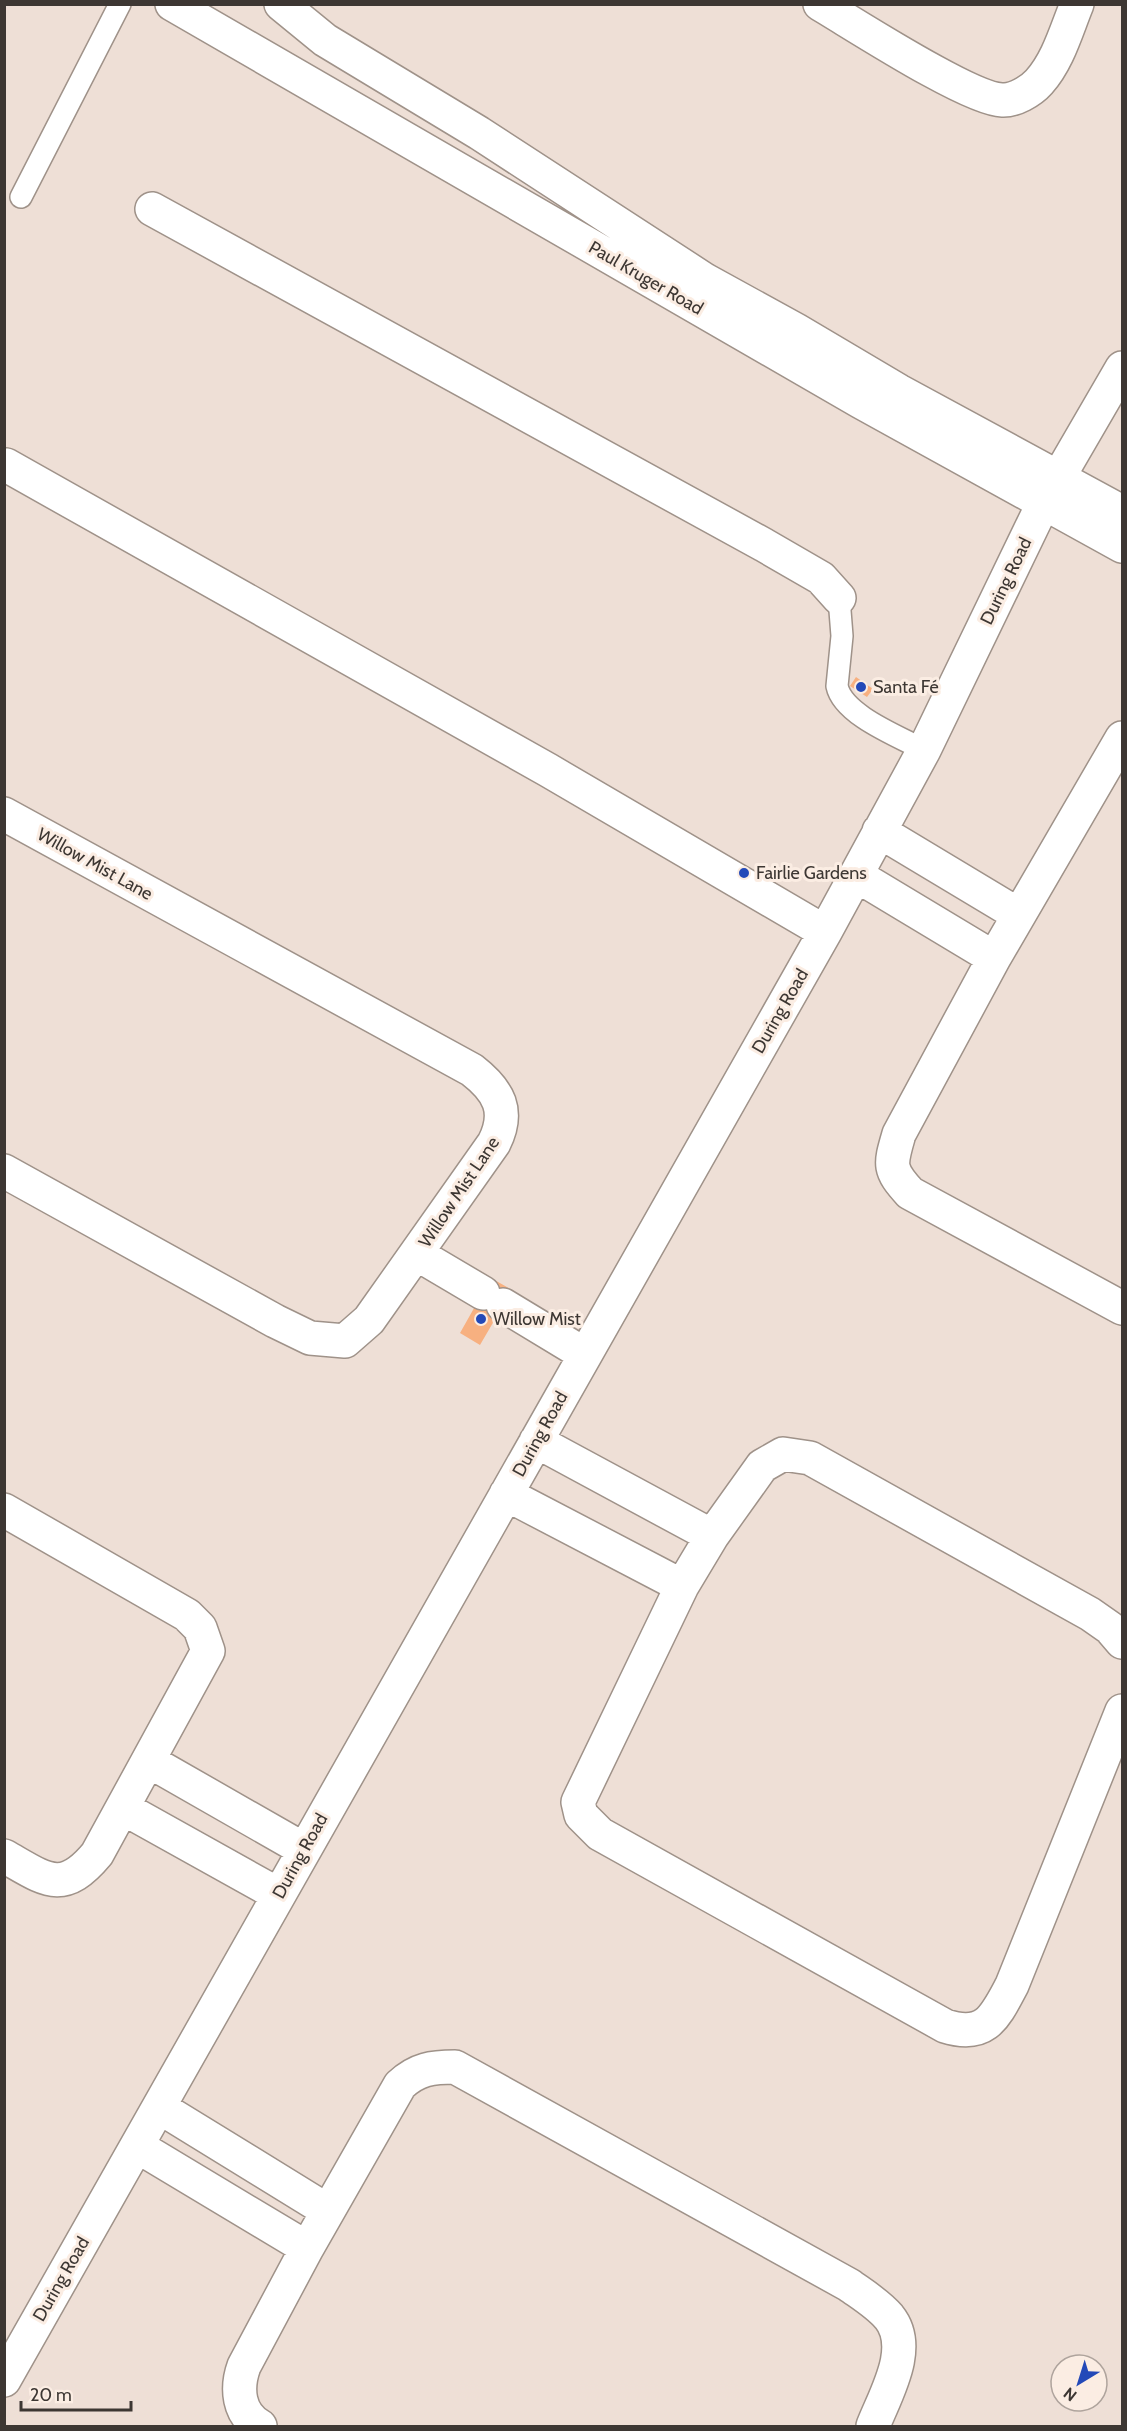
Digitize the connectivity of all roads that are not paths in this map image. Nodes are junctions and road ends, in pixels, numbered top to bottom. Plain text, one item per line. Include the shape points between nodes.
1 (120, 4) edge
2 (172, 4) edge
3 (281, 4) edge
4 (820, 4) edge
5 (1077, 4) edge
6 (21, 197) dead end
7 (152, 209) dead end
8 (1122, 368) edge
9 (6, 465) edge
10 (1051, 491) junction
11 (1122, 512) edge
12 (1122, 546) edge
13 (839, 598) joint
14 (1122, 738) edge
15 (924, 750) junction
16 (4, 814) edge
17 (879, 831) junction
18 (856, 875) junction
19 (1019, 915) junction
20 (825, 932) junction
21 (994, 958) junction
22 (4, 1171) edge
23 (417, 1254) junction
24 (1120, 1300) edge
25 (584, 1354) junction
26 (536, 1442) junction
27 (506, 1494) junction
28 (4, 1510) edge
29 (712, 1536) junction
30 (682, 1586) junction
31 (1122, 1642) edge
32 (1122, 1710) edge
33 (149, 1761) junction
34 (123, 1808) junction
35 (303, 1849) junction
36 (4, 1856) edge
37 (279, 1894) junction
38 (159, 2107) junction
39 (137, 2146) junction
40 (328, 2211) junction
41 (307, 2248) junction
42 (4, 2380) edge
43 (260, 2427) edge
44 (873, 2427) edge

1 - 6 lane
2 - 10 street, Paul Kruger Road
3 - 10 street, Paul Kruger Road via 325,40 478,133 705,280
4 - 5 street via 958,84 1002,100 1021,95 1038,83 1054,60
7 - 13 street via 764,545 821,578
8 - 10 street, During Road
9 - 20 street via 538,764
10 - 11 street, Paul Kruger Road
10 - 12 street, Paul Kruger Road
10 - 15 street, During Road
13 - 15 lane via 839,696 848,707
14 - 19 street
15 - 17 street, During Road
16 - 23 street, Willow Mist Lane via 486,1081 503,1112 499,1133
17 - 18 street, During Road
17 - 19 street
18 - 20 street, During Road
18 - 21 street
19 - 21 street
20 - 25 street, During Road
21 - 24 street via 899,1134 892,1157 894,1175 910,1193
22 - 23 street, Willow Mist Lane via 310,1338 345,1341 356,1334
23 - 25 street
25 - 26 street, During Road
26 - 27 street, During Road
26 - 29 street
27 - 30 street
27 - 35 street, During Road
28 - 33 street via 187,1616 200,1628 208,1651
29 - 30 street
29 - 31 street via 762,1466 783,1454 797,1454 1090,1614
30 - 32 street via 583,1789 578,1802 581,1815 600,1834 957,2030 985,2026 1008,1993
33 - 34 street
33 - 35 street
34 - 36 street via 97,1854 73,1878 57,1882 41,1877
34 - 37 street
35 - 37 street, During Road
37 - 38 street, During Road
38 - 39 street, During Road
38 - 40 street
39 - 41 street
39 - 42 street, During Road
40 - 41 street
40 - 44 street via 400,2085 411,2074 432,2067 455,2067 839,2280 879,2306 890,2319 899,2343 897,2363
41 - 43 street via 238,2383 245,2411

